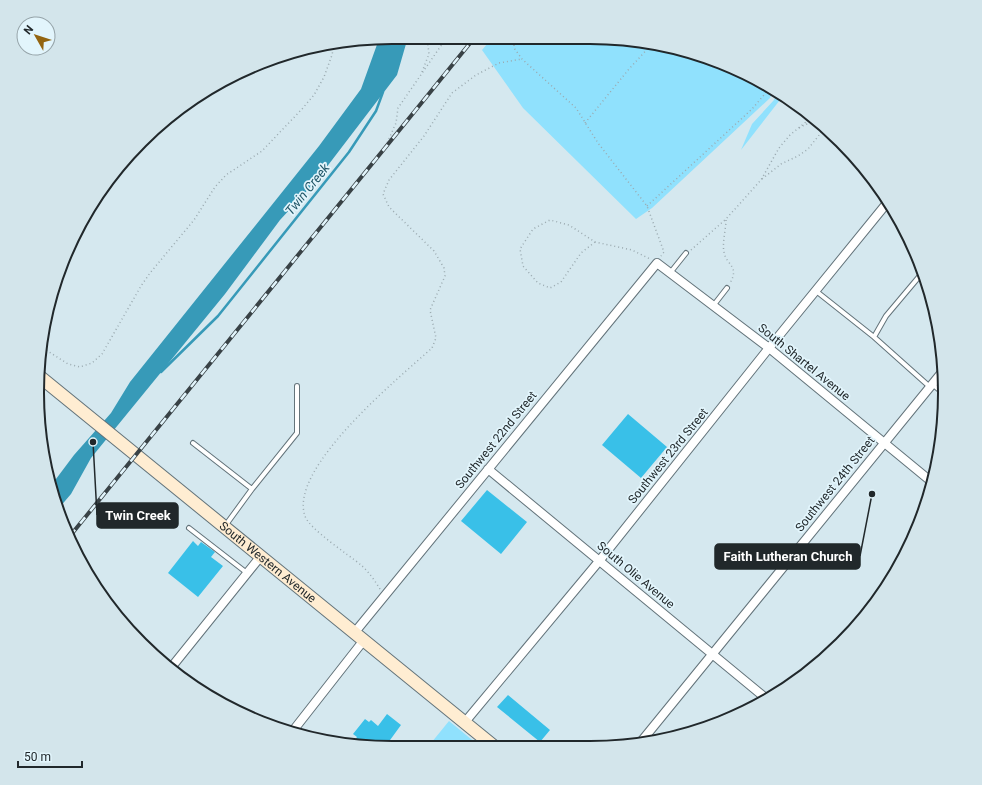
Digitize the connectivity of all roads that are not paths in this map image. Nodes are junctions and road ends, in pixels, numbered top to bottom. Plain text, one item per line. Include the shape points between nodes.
1 (884, 207) edge
2 (686, 253) road end
3 (656, 263) joint
4 (670, 273) junction
5 (919, 277) edge
6 (727, 288) road end
7 (816, 291) junction
8 (713, 306) junction
9 (874, 337) junction
10 (770, 348) junction
11 (937, 378) edge
12 (45, 380) edge
13 (931, 385) junction
14 (297, 386) dead end
15 (938, 389) edge
16 (193, 443) dead end
17 (884, 444) junction
18 (488, 469) junction
19 (927, 478) edge
20 (252, 489) junction
21 (225, 527) junction
22 (189, 528) dead end
23 (261, 556) junction
24 (600, 560) junction
25 (247, 574) junction
26 (360, 636) junction
27 (712, 654) junction
28 (174, 664) edge
29 (762, 695) edge
30 (465, 722) junction
31 (295, 727) edge
32 (646, 736) edge
33 (488, 741) edge

1 - 7 street, Southwest 23rd Street
2 - 4 lane
3 - 4 street, South Shartel Avenue
3 - 18 street, Southwest 22nd Street
4 - 8 street, South Shartel Avenue
5 - 9 lane via 886,316
6 - 8 lane
7 - 9 lane
7 - 10 street, Southwest 23rd Street
8 - 10 street, South Shartel Avenue
9 - 13 lane
10 - 17 street, South Shartel Avenue
10 - 24 street, Southwest 23rd Street
11 - 13 street, Southwest 24th Street
12 - 21 main road, South Western Avenue
13 - 15 lane
13 - 17 street, Southwest 24th Street
14 - 20 lane via 297,433
16 - 20 lane
17 - 19 street, South Shartel Avenue
17 - 27 street, Southwest 24th Street
18 - 24 street, South Olie Avenue
18 - 26 street, Southwest 22nd Street via 384,597
20 - 21 lane
21 - 23 main road, South Western Avenue
22 - 25 lane
23 - 25 street
23 - 26 main road, South Western Avenue
24 - 27 street, South Olie Avenue
24 - 30 street, Southwest 23rd Street
25 - 28 street
26 - 30 main road, South Western Avenue
26 - 31 street, Southwest 22nd Street
27 - 29 street, South Olie Avenue
27 - 32 street, Southwest 24th Street
30 - 33 main road, South Western Avenue

